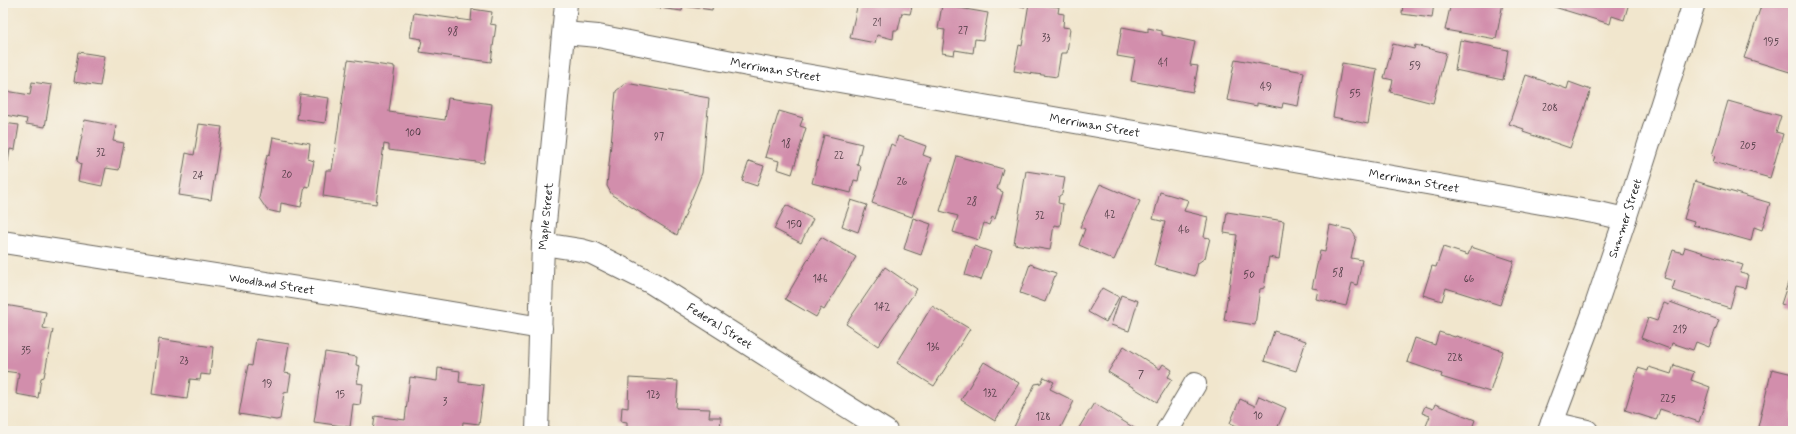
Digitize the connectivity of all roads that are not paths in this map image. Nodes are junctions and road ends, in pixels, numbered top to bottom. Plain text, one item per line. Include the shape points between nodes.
1 (566, 3) edge
2 (1694, 3) edge
3 (564, 33) junction
4 (1625, 219) junction
5 (3, 242) edge
6 (543, 244) junction
7 (541, 328) junction
8 (1195, 384) dead end
9 (1551, 427) edge
10 (537, 431) edge
11 (886, 431) edge
12 (1167, 431) edge
13 (1587, 431) edge

1 - 3 street, Maple Street
2 - 4 street, Summer Street
3 - 4 street, Merriman Street via 598,36
3 - 6 street, Maple Street
4 - 9 street, Summer Street
5 - 7 street, Woodland Street
6 - 7 street, Maple Street
6 - 11 street, Federal Street via 592,253 652,283
7 - 10 street, Maple Street
8 - 12 street
9 - 13 street

